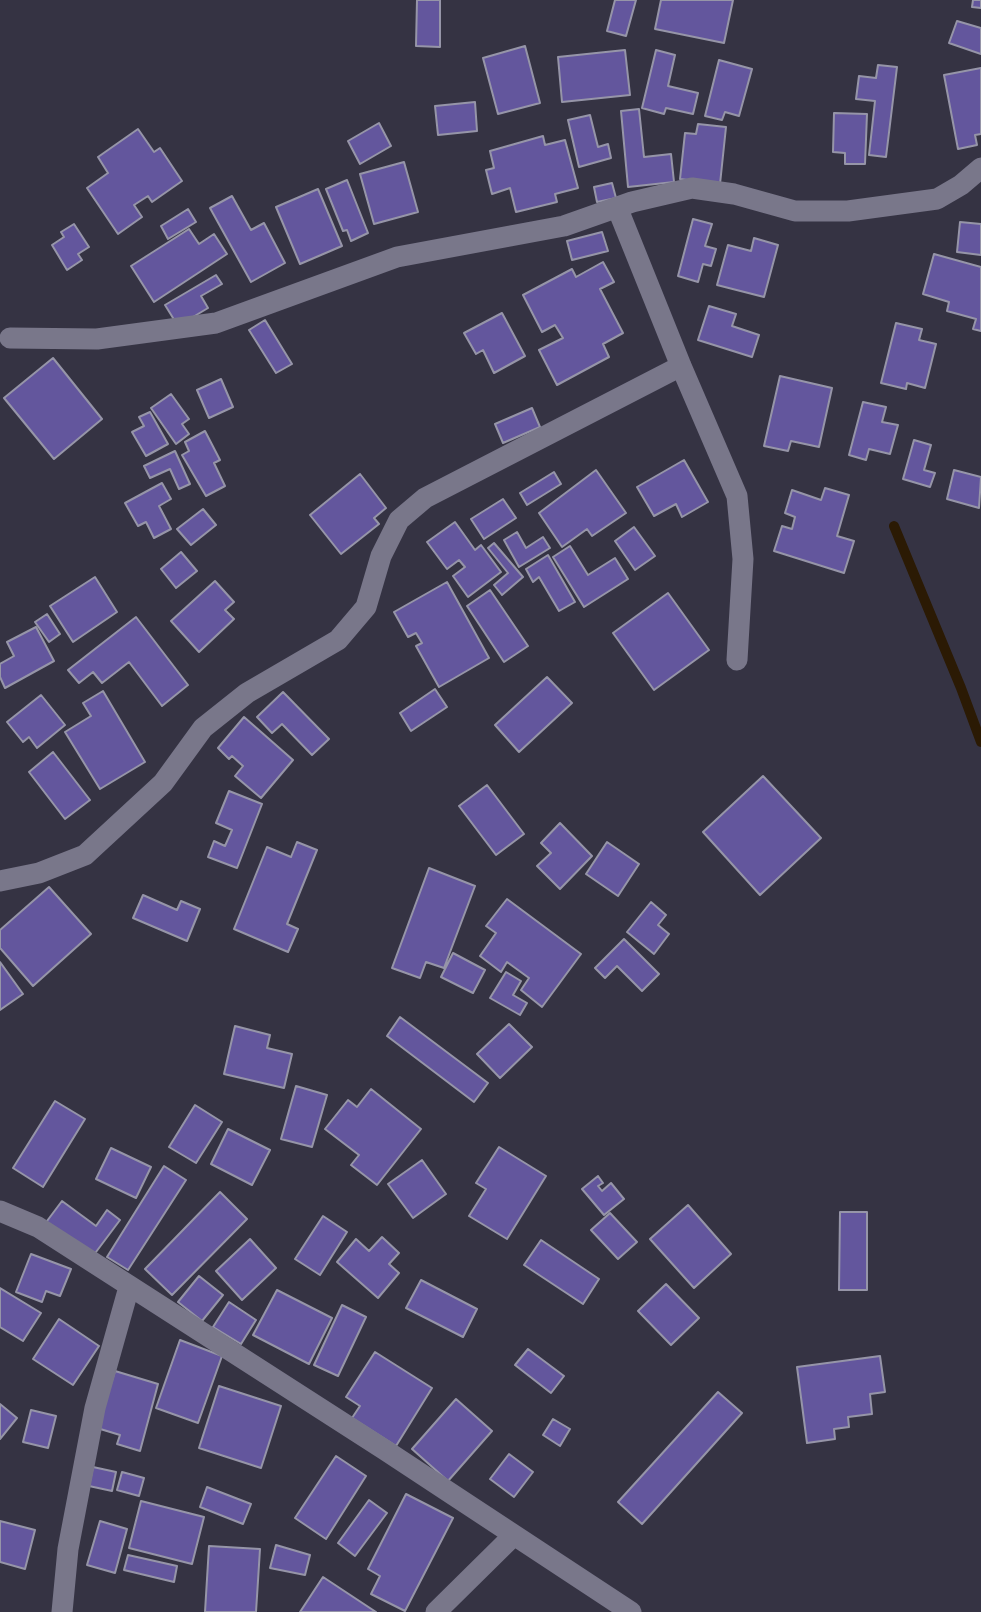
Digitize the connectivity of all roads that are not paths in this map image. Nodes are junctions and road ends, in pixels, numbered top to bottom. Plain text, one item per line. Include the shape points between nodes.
1 (981, 168) edge
2 (617, 207) junction
3 (10, 338) dead end
4 (681, 366) junction
5 (737, 660) dead end
6 (0, 881) edge
7 (0, 1211) edge
8 (130, 1287) junction
9 (514, 1535) junction
10 (62, 1612) edge
11 (436, 1612) edge
12 (631, 1612) edge

1 - 2 street via 937,199 859,210 795,211 692,188
2 - 3 street via 564,226 397,257 216,323 97,339
2 - 4 street
4 - 5 street via 737,496 743,559
4 - 6 street via 425,498 399,520 366,607 338,640 247,693 203,728 163,783 85,855 39,873
7 - 8 street via 38,1227
8 - 9 street
8 - 10 street via 95,1408 68,1549
9 - 11 street
9 - 12 street

